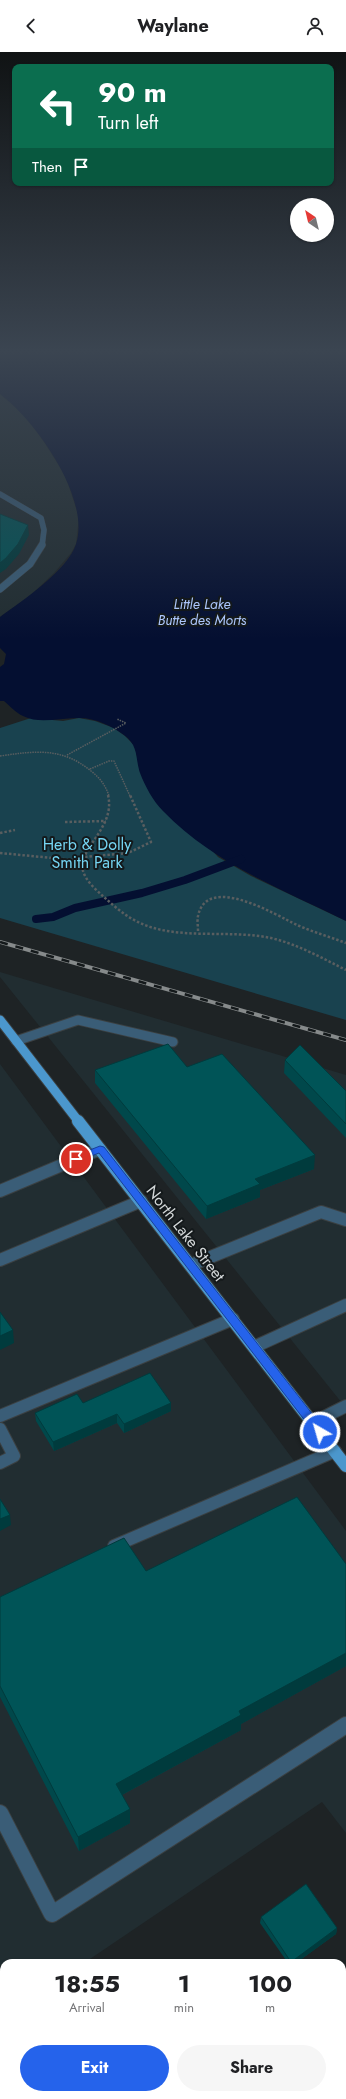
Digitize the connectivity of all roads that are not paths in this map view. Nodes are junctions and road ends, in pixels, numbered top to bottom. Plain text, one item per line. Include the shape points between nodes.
1 (0, 494) edge
2 (0, 589) edge
3 (0, 1020) edge
4 (16, 1040) junction
5 (173, 1042) dead end
6 (100, 1149) junction
7 (0, 1191) edge
8 (141, 1201) junction
9 (346, 1220) edge
10 (0, 1260) edge
11 (191, 1265) junction
12 (346, 1305) edge
13 (233, 1319) junction
14 (254, 1347) junction
15 (346, 1406) edge
16 (0, 1416) edge
17 (312, 1423) junction
18 (0, 1429) edge
19 (335, 1451) junction
20 (0, 1463) edge
21 (346, 1466) edge
22 (104, 1550) edge
23 (346, 1725) edge
24 (0, 1813) edge

1 - 2 lane via 41,518 44,531 41,547 31,563
3 - 4 main road, North Lake Street
4 - 5 lane via 78,1020
4 - 6 main road, North Lake Street
6 - 7 lane
6 - 8 main road, North Lake Street
8 - 10 lane
8 - 11 main road, North Lake Street
9 - 11 lane via 321,1212
11 - 13 main road, North Lake Street
12 - 14 lane
13 - 14 main road, North Lake Street
13 - 16 lane
14 - 17 main road, North Lake Street
15 - 17 lane
17 - 19 main road, North Lake Street
18 - 20 lane via 14,1456
19 - 21 main road, North Lake Street
19 - 22 lane
23 - 24 lane via 52,1914

